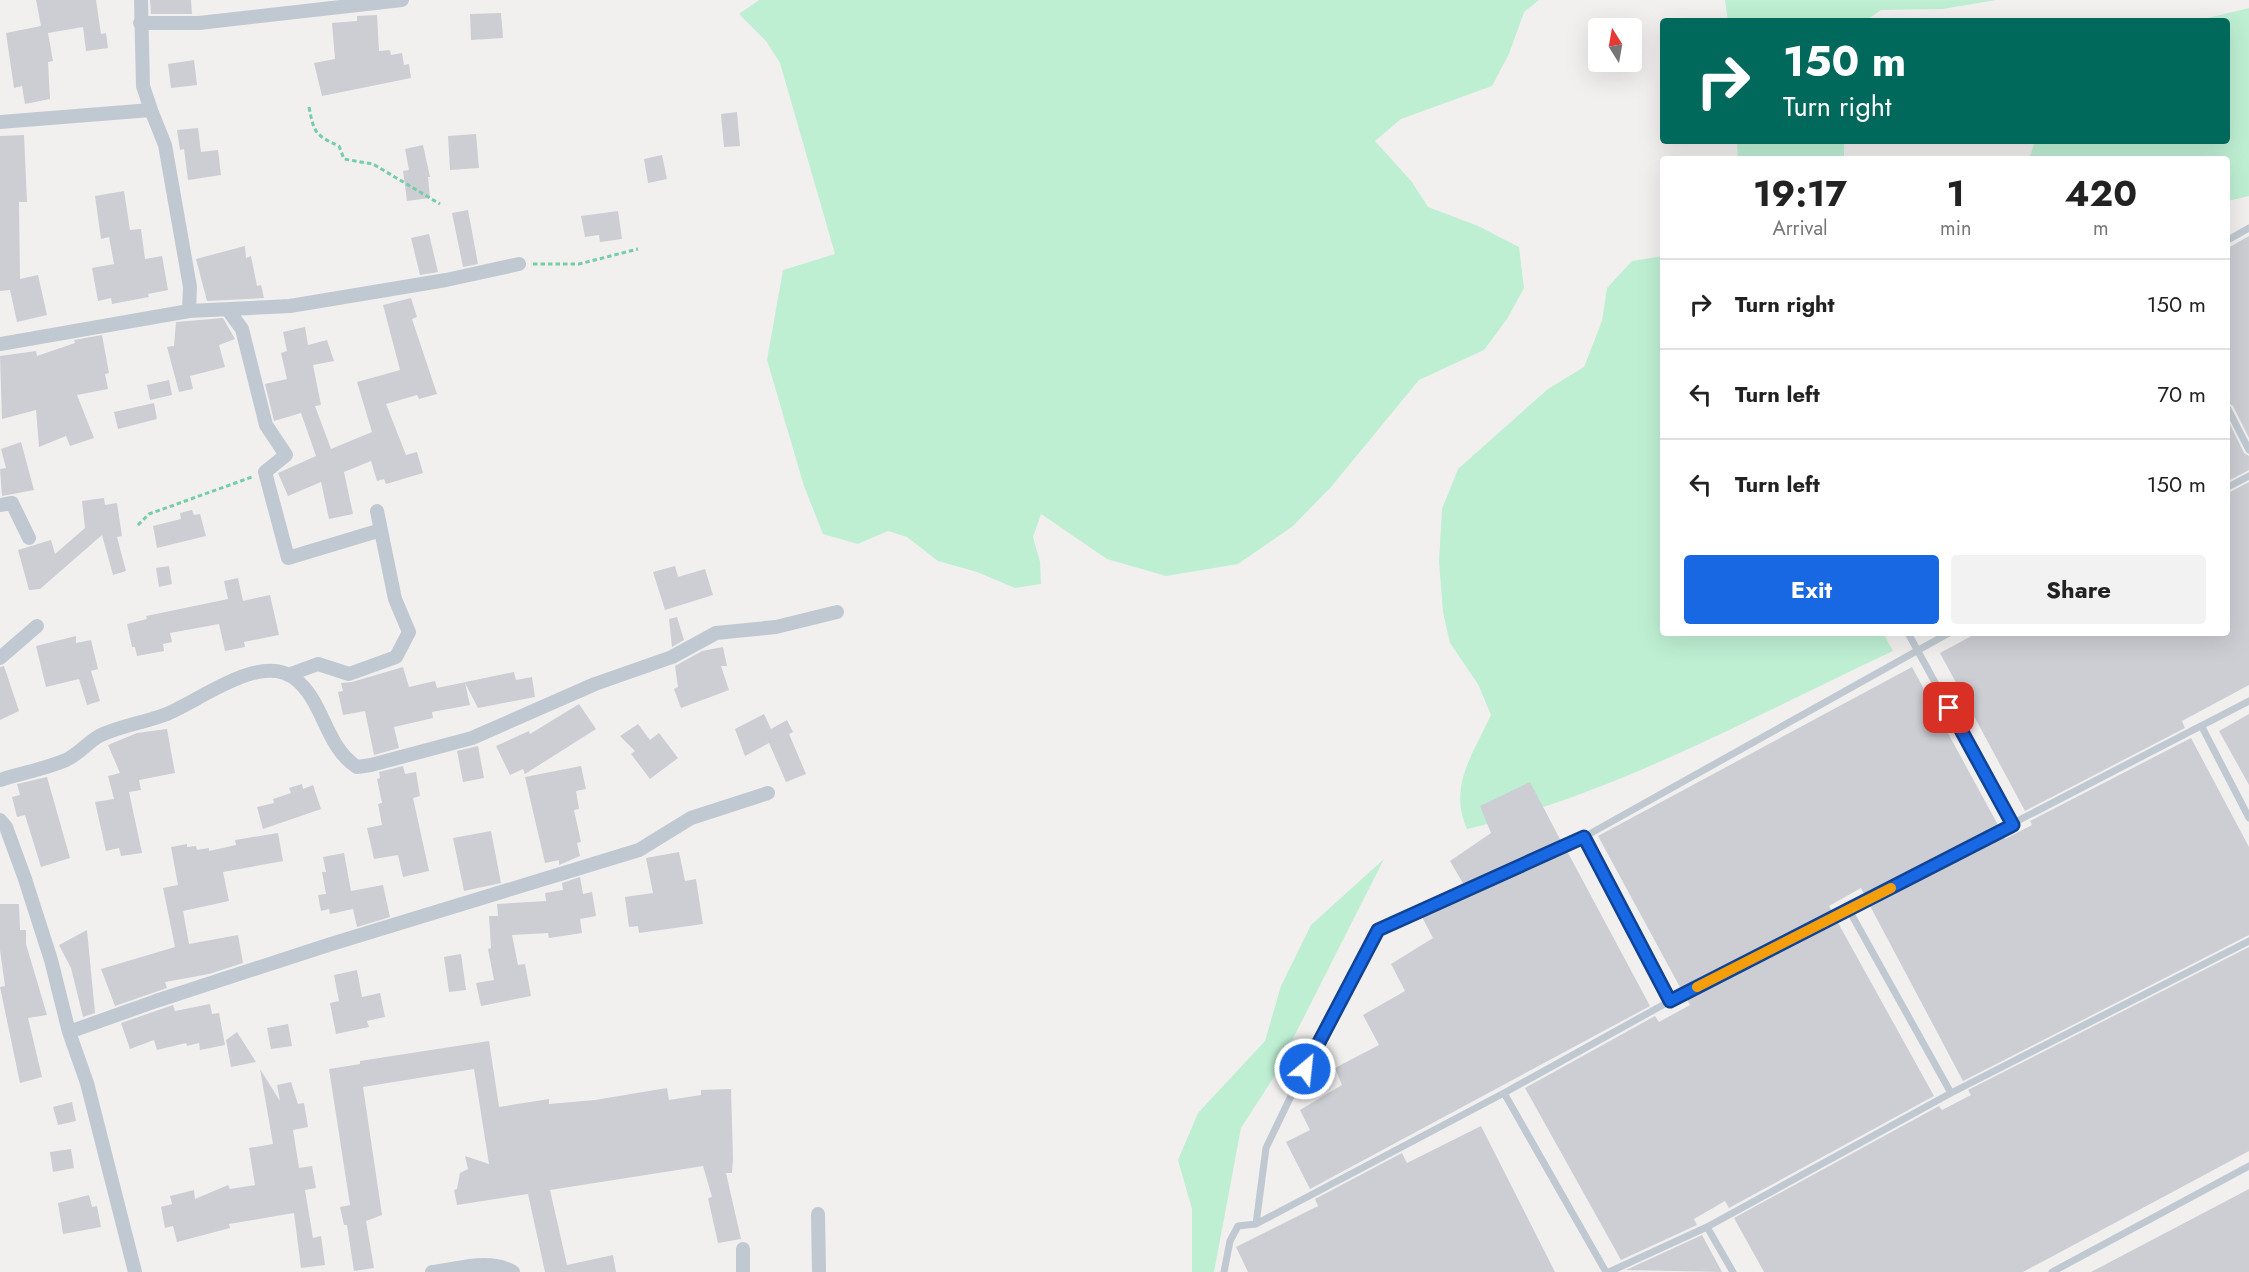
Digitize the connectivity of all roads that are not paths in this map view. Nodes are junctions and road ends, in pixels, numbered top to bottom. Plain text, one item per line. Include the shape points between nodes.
1 (141, 0) edge
2 (402, 0) edge
3 (140, 22) junction
4 (151, 110) junction
5 (0, 122) edge
6 (2249, 228) edge
7 (2230, 239) edge
8 (519, 264) road end
9 (228, 310) junction
10 (189, 311) junction
11 (0, 344) edge
12 (2230, 413) edge
13 (2249, 450) edge
14 (2249, 476) edge
15 (2230, 486) edge
16 (0, 505) edge
17 (377, 511) dead end
18 (381, 530) junction
19 (29, 538) dead end
20 (837, 612) dead end
21 (37, 626) dead end
22 (1909, 636) edge
23 (1943, 636) edge
24 (1916, 650) junction
25 (0, 658) edge
26 (288, 675) junction
27 (2249, 701) edge
28 (2202, 728) junction
29 (0, 780) edge
30 (768, 793) dead end
31 (2249, 818) edge
32 (0, 820) edge
33 (2013, 825) junction
34 (1584, 837) junction
35 (1849, 910) junction
36 (2249, 941) edge
37 (1670, 1001) junction
38 (69, 1032) junction
39 (1504, 1093) junction
40 (1951, 1093) junction
41 (2249, 1166) edge
42 (818, 1214) dead end
43 (1256, 1224) junction
44 (1707, 1227) junction
45 (743, 1249) dead end
46 (466, 1270) edge
47 (137, 1271) edge
48 (432, 1272) edge
49 (513, 1272) edge
50 (743, 1272) edge
51 (819, 1272) edge
52 (1224, 1272) edge
53 (1608, 1272) edge
54 (1732, 1272) edge
55 (2052, 1272) edge

1 - 3 street
2 - 3 street via 199,23
3 - 4 street via 143,86
4 - 5 street
4 - 10 street via 165,145 190,287
6 - 7 lane
8 - 9 street via 290,306
9 - 10 street
9 - 18 street via 242,329 266,425 286,455 265,472 288,558
10 - 11 street
12 - 13 lane
14 - 15 lane
16 - 19 street via 12,502
17 - 18 street
18 - 26 street via 395,599 409,632 396,657 349,674 318,664
20 - 26 street via 776,627 716,633 672,657 595,684 472,738 357,767 339,750 296,678
21 - 25 street
22 - 24 lane
23 - 24 lane
24 - 33 lane
24 - 34 lane
26 - 29 street via 266,671 230,681 166,714 96,737 65,760
27 - 28 lane
28 - 31 lane
28 - 33 lane
30 - 38 street via 691,818 639,850 319,948
32 - 38 street via 25,879
33 - 35 lane
34 - 37 lane
34 - 43 lane via 1378,930 1266,1148
35 - 37 lane
35 - 40 lane
36 - 40 lane
37 - 39 lane
38 - 47 street via 87,1083
39 - 43 lane
39 - 53 lane
40 - 44 lane
41 - 55 lane
42 - 51 street
43 - 52 lane via 1238,1226 1230,1241
44 - 53 lane
44 - 54 lane
45 - 50 street
46 - 48 street
46 - 49 street via 502,1265

